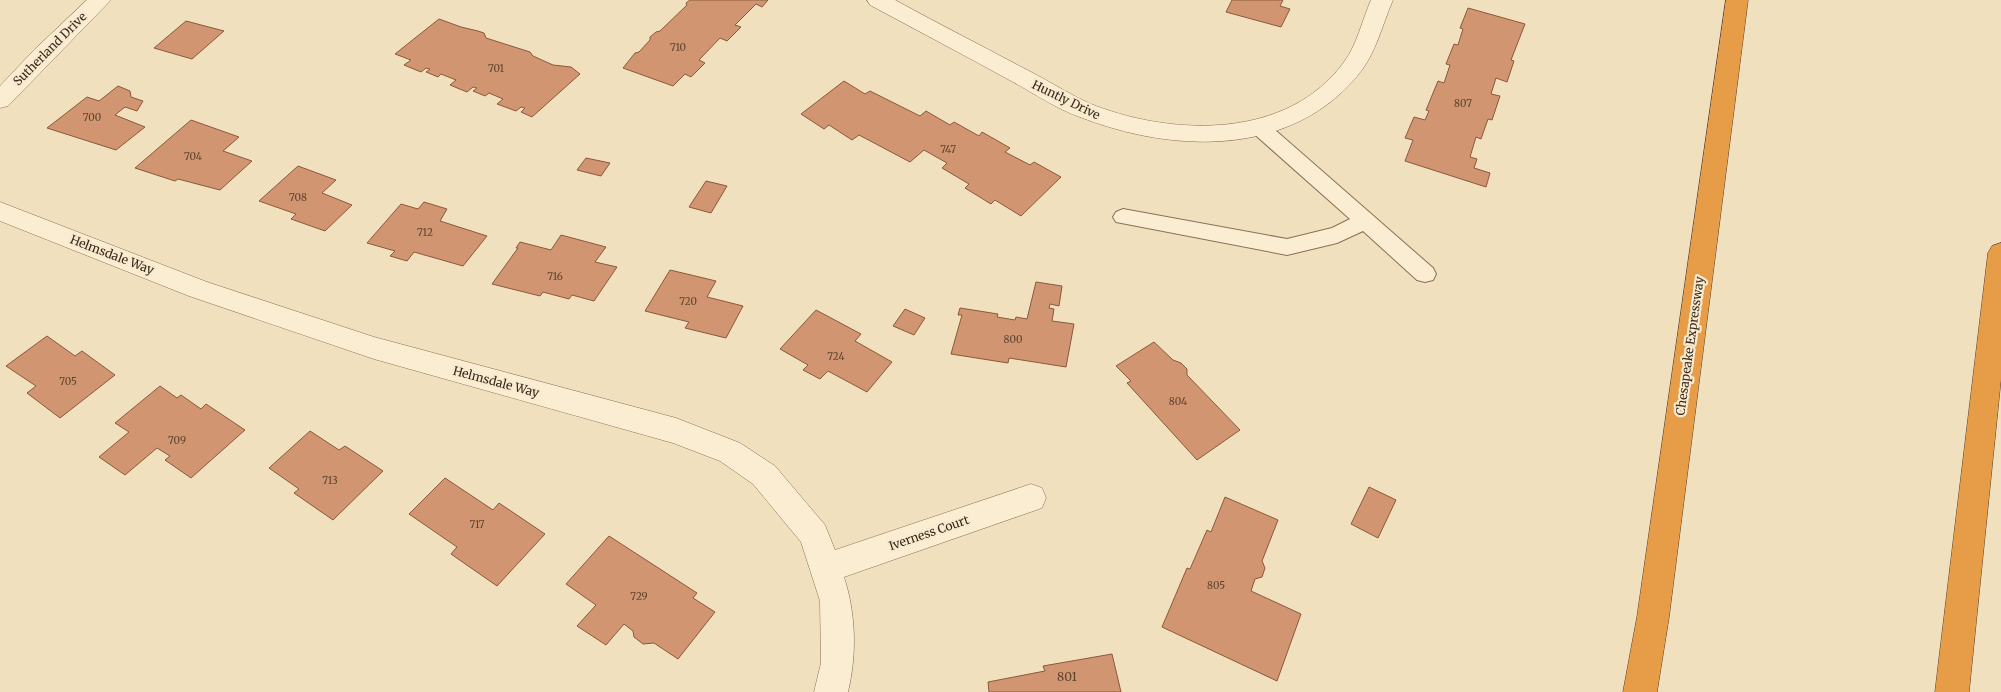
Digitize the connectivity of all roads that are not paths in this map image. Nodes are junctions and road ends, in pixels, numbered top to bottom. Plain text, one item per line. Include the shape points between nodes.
1 (100, 0) edge
2 (878, 0) edge
3 (1382, 0) edge
4 (1737, 0) edge
5 (0, 100) edge
6 (1266, 125) junction
7 (0, 211) edge
8 (1124, 217) dead end
9 (1365, 221) junction
10 (2001, 253) edge
11 (1425, 274) dead end
12 (1031, 498) dead end
13 (826, 568) junction
14 (831, 692) edge
15 (1640, 692) edge
16 (1952, 692) edge

1 - 5 street, Sutherland Drive
2 - 6 street, Huntly Drive via 1056,96 1117,124 1186,134 1226,133
3 - 6 street, Huntly Drive via 1352,68 1343,79 1323,100 1291,117
4 - 15 highway, Chesapeake Expressway via 1655,608
6 - 9 lane
7 - 13 street, Helmsdale Way via 198,289 374,348 676,432 730,452 764,474 790,504 814,535
8 - 9 lane via 1286,247 1338,235
9 - 11 lane
10 - 16 highway
12 - 13 street, Iverness Court
13 - 14 street, Helmsdale Way via 836,601 838,663

